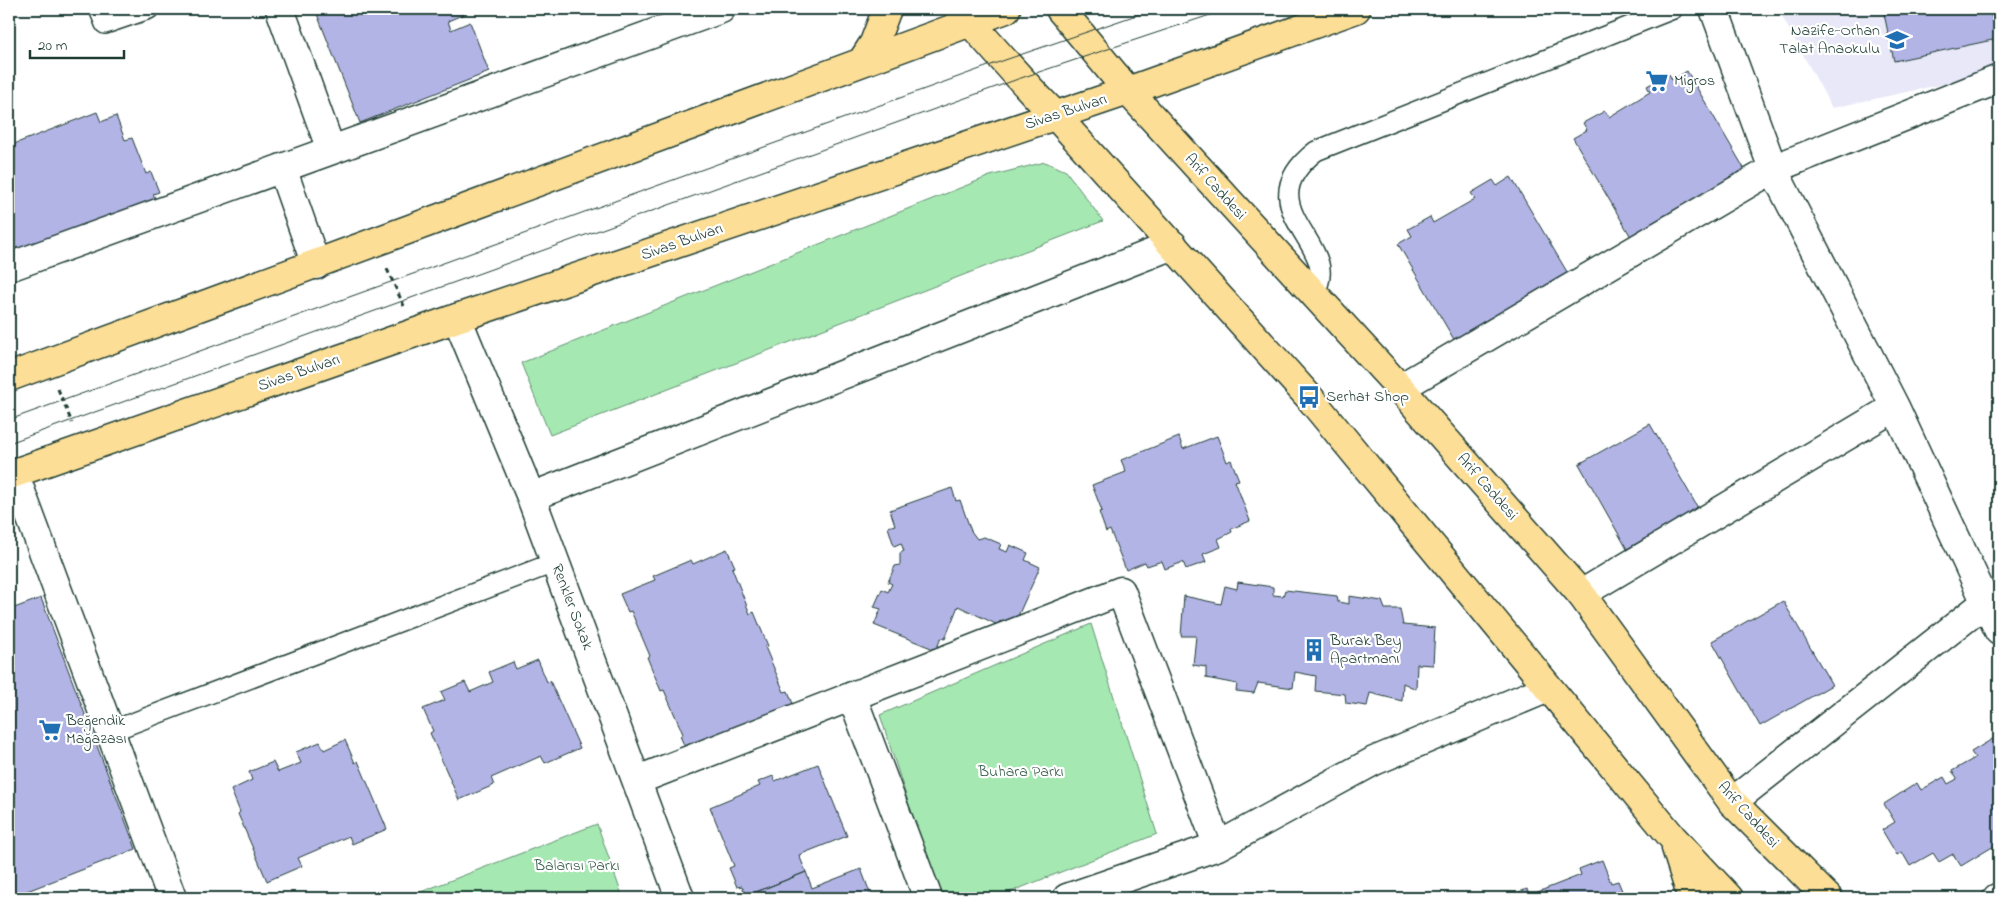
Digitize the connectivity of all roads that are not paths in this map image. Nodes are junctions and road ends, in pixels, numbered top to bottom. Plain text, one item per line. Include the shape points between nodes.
1 (99, 9) edge
2 (149, 9) edge
3 (280, 9) edge
4 (721, 9) edge
5 (886, 9) edge
6 (1006, 9) edge
7 (1060, 9) edge
8 (1356, 9) edge
9 (1674, 9) edge
10 (1714, 9) edge
11 (964, 15) edge
12 (863, 60) junction
13 (1999, 79) edge
14 (1128, 91) junction
15 (1055, 115) junction
16 (330, 150) junction
17 (282, 168) junction
18 (1773, 169) junction
19 (1173, 245) junction
20 (316, 265) junction
21 (9, 267) edge
22 (1313, 294) junction
23 (457, 318) junction
24 (9, 377) edge
25 (1400, 388) junction
26 (1895, 407) junction
27 (11, 474) edge
28 (531, 496) junction
29 (556, 562) junction
30 (1581, 594) junction
31 (1986, 603) junction
32 (1999, 631) edge
33 (1548, 688) junction
34 (852, 696) junction
35 (109, 732) junction
36 (638, 780) junction
37 (1732, 802) junction
38 (1672, 837) junction
39 (1218, 846) junction
40 (172, 898) edge
41 (680, 898) edge
42 (928, 898) edge
43 (1067, 898) edge
44 (1692, 898) edge
45 (1729, 898) edge
46 (1828, 898) edge

1 - 2 lane via 105,24
3 - 16 street
4 - 16 street
5 - 12 main road via 874,43
6 - 11 main road
7 - 14 main road, Arif Caddesi
8 - 14 main road, Sivas Bulvarı
9 - 22 lane via 1316,151 1294,173 1288,197 1290,210 1318,262 1320,278
10 - 18 street
11 - 12 main road
11 - 15 main road via 1018,79
12 - 20 main road
13 - 18 street
14 - 15 main road, Sivas Bulvarı
14 - 22 main road, Arif Caddesi
15 - 19 main road
15 - 23 main road, Sivas Bulvarı
16 - 17 street
17 - 20 street
17 - 21 street
18 - 25 street
18 - 26 street
19 - 28 street
19 - 33 main road via 1309,397
20 - 24 main road
22 - 25 main road, Arif Caddesi
23 - 27 main road, Sivas Bulvarı
23 - 28 street, Renkler Sokak
25 - 30 main road, Arif Caddesi
26 - 30 street
26 - 31 street
27 - 35 street
28 - 29 street, Renkler Sokak
29 - 35 lane
29 - 36 street, Renkler Sokak
30 - 37 main road, Arif Caddesi
31 - 32 street
31 - 37 street
33 - 38 main road
33 - 39 street via 1374,762
34 - 36 street
34 - 39 street via 1121,591
34 - 42 street
35 - 40 street
36 - 41 street, Renkler Sokak
37 - 46 main road, Arif Caddesi
38 - 44 main road
38 - 45 main road
39 - 43 street

